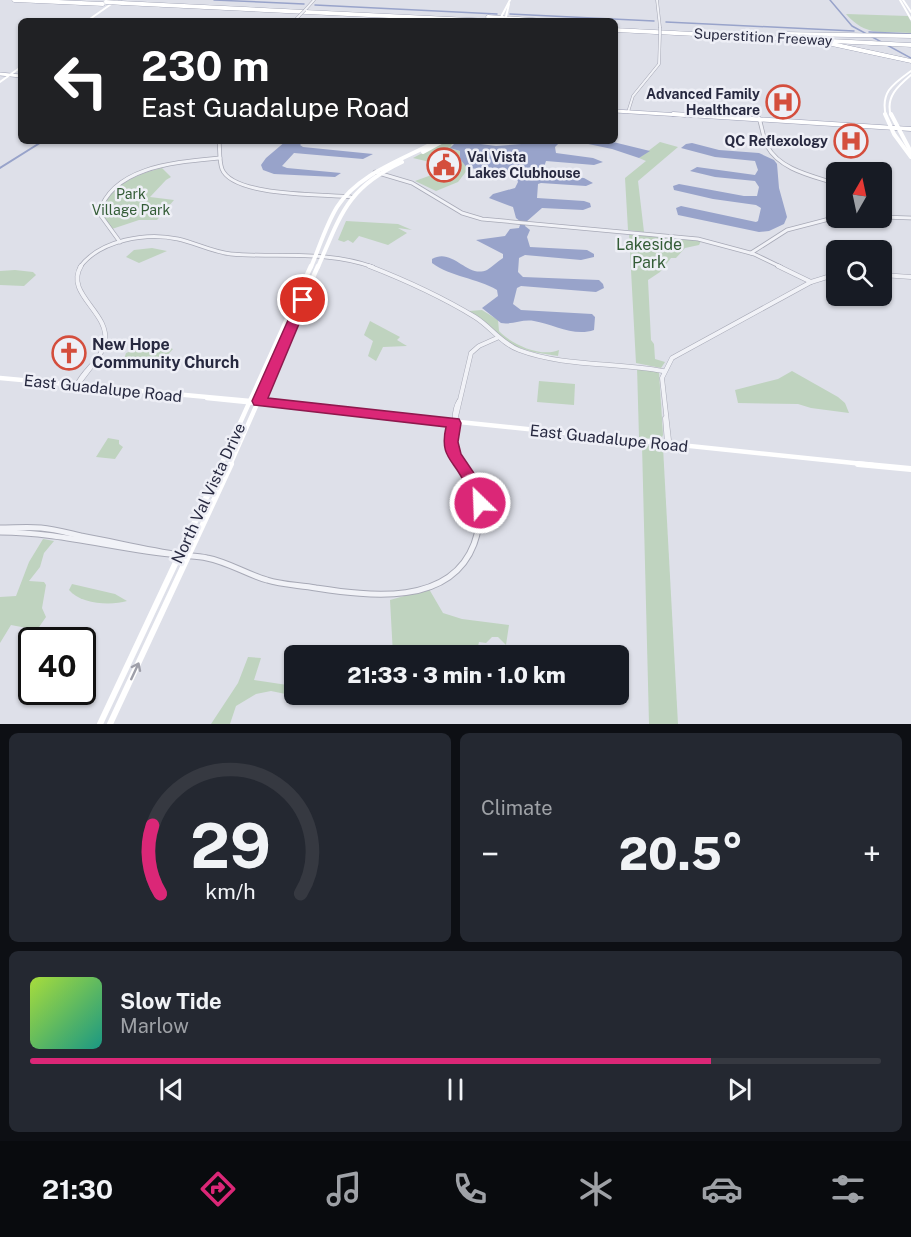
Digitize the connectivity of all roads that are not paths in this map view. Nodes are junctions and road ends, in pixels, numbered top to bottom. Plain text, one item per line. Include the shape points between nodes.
1 (14, 0) edge
2 (65, 0) edge
3 (117, 0) edge
4 (314, 0) edge
5 (657, 0) edge
6 (901, 0) edge
7 (510, 2) edge
8 (104, 3) junction
9 (203, 8) junction
10 (911, 12) edge
11 (350, 14) junction
12 (321, 15) junction
13 (91, 18) edge
14 (297, 18) edge
15 (362, 18) edge
16 (380, 18) edge
17 (432, 18) edge
18 (469, 18) edge
19 (500, 18) edge
20 (506, 18) edge
21 (911, 19) edge
22 (618, 28) edge
23 (618, 28) edge
24 (662, 28) junction
25 (700, 33) junction
26 (710, 34) junction
27 (770, 34) junction
28 (911, 36) edge
29 (887, 42) junction
30 (911, 43) edge
31 (911, 62) edge
32 (18, 69) edge
33 (911, 73) edge
34 (0, 74) edge
35 (11, 74) junction
36 (18, 75) edge
37 (902, 80) junction
38 (0, 82) edge
39 (618, 110) edge
40 (628, 111) junction
41 (761, 119) junction
42 (894, 127) junction
43 (911, 128) edge
44 (219, 144) edge
45 (431, 144) edge
46 (437, 144) edge
47 (909, 151) edge
48 (220, 157) junction
49 (911, 157) edge
50 (379, 172) junction
51 (826, 180) edge
52 (346, 196) junction
53 (351, 197) junction
54 (892, 217) edge
55 (911, 218) edge
56 (826, 219) edge
57 (120, 242) junction
58 (752, 254) junction
59 (318, 259) junction
60 (892, 276) edge
61 (826, 277) edge
62 (911, 277) edge
63 (811, 282) junction
64 (497, 338) junction
65 (663, 371) junction
66 (0, 378) edge
67 (77, 385) junction
68 (251, 402) junction
69 (258, 403) junction
70 (454, 423) junction
71 (667, 444) junction
72 (911, 469) edge
73 (0, 530) edge
74 (180, 555) junction
75 (188, 556) junction
76 (100, 724) edge
77 (110, 724) edge

1 - 8 highway
2 - 8 highway
3 - 13 main road
4 - 14 street, bridge
5 - 24 street
6 - 10 main road
6 - 21 main road
7 - 19 main road
7 - 20 main road
8 - 9 highway, bridge
9 - 11 highway
9 - 12 highway
11 - 17 highway
11 - 18 highway
12 - 15 highway
12 - 16 highway
22 - 24 highway, Superstition Freeway
23 - 25 highway, Superstition Freeway
24 - 25 highway, Superstition Freeway
24 - 40 street, bridge via 659,64 633,93
25 - 26 highway
26 - 27 highway, Superstition Freeway
26 - 29 highway, Superstition Freeway
26 - 31 highway via 825,43
27 - 28 highway
27 - 29 highway, Superstition Freeway
29 - 30 highway, Superstition Freeway
32 - 35 main road
33 - 37 main road
34 - 35 main road
35 - 36 main road
35 - 38 main road
37 - 42 main road via 888,104
37 - 42 main road via 887,90 883,101
39 - 40 main road
40 - 41 main road
41 - 42 main road
41 - 51 street via 767,144 777,157
42 - 43 main road
42 - 47 main road
44 - 48 street
45 - 50 main road, North Val Vista Drive
46 - 50 main road, North Val Vista Drive
47 - 49 main road
48 - 52 street via 225,176 246,187
48 - 57 street via 148,170 123,181 103,202 99,213
50 - 52 main road, North Val Vista Drive
50 - 53 main road, North Val Vista Drive
50 - 58 street via 418,186 467,215 487,220 682,236
52 - 53 street
52 - 59 main road, North Val Vista Drive via 336,211
53 - 59 main road, North Val Vista Drive
54 - 55 street
56 - 58 street via 782,232
57 - 59 street via 163,237 218,252
57 - 67 street via 92,255 77,270 77,286 106,330 104,347
58 - 63 street
59 - 64 street via 371,267 471,315
59 - 68 main road, North Val Vista Drive
59 - 69 main road, North Val Vista Drive
60 - 62 street
61 - 63 street
63 - 65 street via 675,356
64 - 65 street via 536,355
64 - 70 street via 471,353
65 - 71 street
66 - 67 main road, East Guadalupe Road
67 - 68 main road, East Guadalupe Road
68 - 69 main road, East Guadalupe Road
68 - 74 main road, North Val Vista Drive
69 - 70 main road, East Guadalupe Road
69 - 75 main road, North Val Vista Drive
70 - 71 main road, East Guadalupe Road
70 - 75 street via 450,442 453,455 476,489 480,512 469,554 453,572 425,587 388,595 267,580 218,560
71 - 72 main road, East Guadalupe Road
73 - 74 street
74 - 75 street
74 - 76 main road, North Val Vista Drive
77 -> 75 main road, North Val Vista Drive

